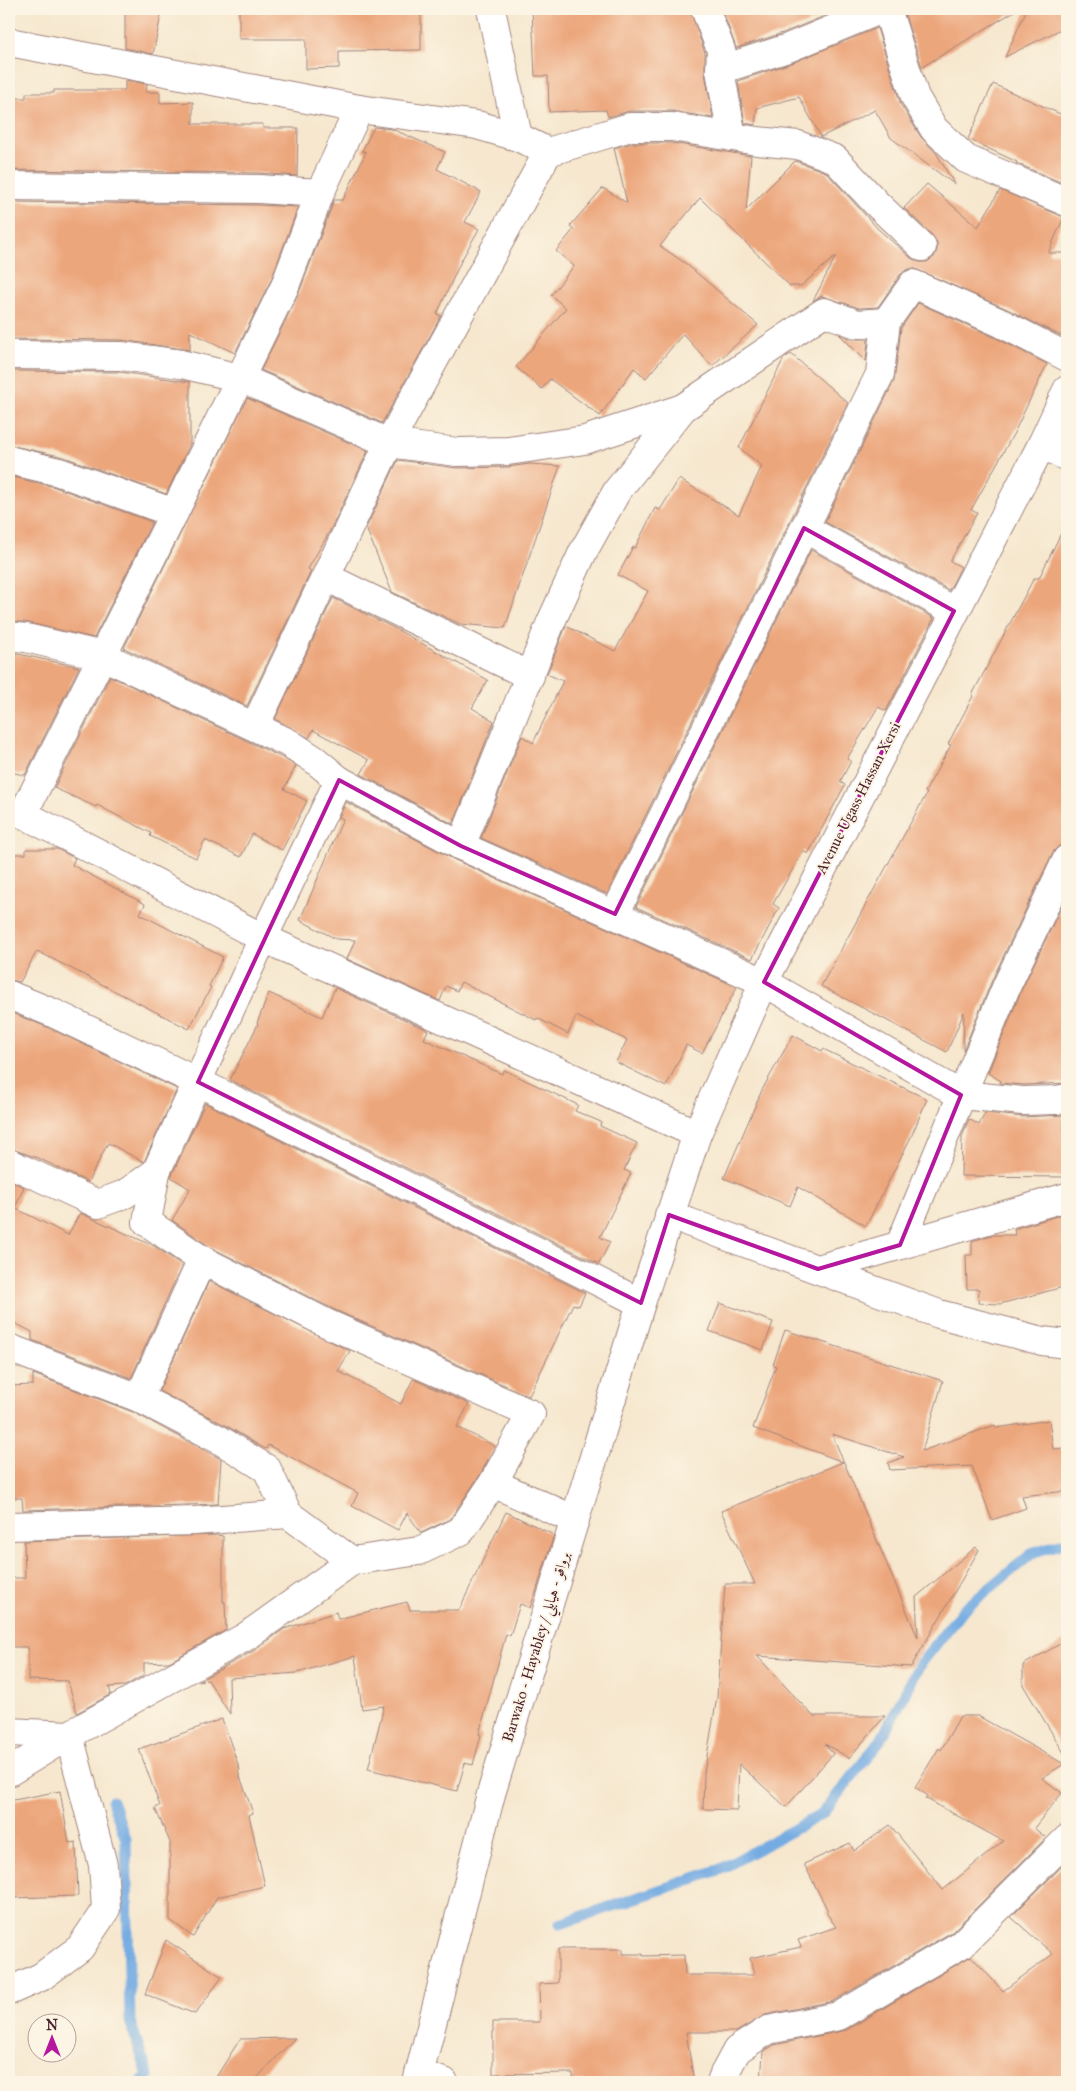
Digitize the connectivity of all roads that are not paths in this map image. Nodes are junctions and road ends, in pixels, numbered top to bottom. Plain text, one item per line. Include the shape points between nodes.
1 (491, 9) edge
2 (705, 9) edge
3 (882, 9) edge
4 (887, 9) edge
5 (9, 42) edge
6 (720, 70) junction
7 (359, 109) junction
8 (518, 137) junction
9 (732, 137) junction
10 (548, 152) junction
11 (9, 186) edge
12 (320, 193) junction
13 (1067, 202) edge
14 (922, 247) dead end
15 (886, 322) junction
16 (9, 355) edge
17 (1067, 357) edge
18 (240, 378) junction
19 (1067, 390) edge
20 (683, 408) junction
21 (389, 443) junction
22 (1042, 444) junction
23 (1067, 457) edge
24 (9, 460) edge
25 (174, 513) junction
26 (804, 528) junction
27 (326, 577) junction
28 (954, 611) junction
29 (9, 636) edge
30 (102, 656) junction
31 (530, 676) junction
32 (255, 726) junction
33 (339, 780) junction
34 (16, 813) edge
35 (461, 846) junction
36 (1067, 859) edge
37 (615, 914) junction
38 (263, 938) junction
39 (764, 982) junction
40 (9, 995) edge
41 (198, 1082) junction
42 (962, 1095) junction
43 (1067, 1098) edge
44 (697, 1134) junction
45 (9, 1163) edge
46 (156, 1172) junction
47 (1067, 1197) edge
48 (669, 1215) junction
49 (900, 1245) junction
50 (202, 1260) junction
51 (818, 1269) junction
52 (642, 1303) junction
53 (1067, 1344) edge
54 (9, 1348) edge
55 (139, 1398) junction
56 (493, 1482) junction
57 (288, 1514) junction
58 (575, 1520) junction
59 (9, 1526) edge
60 (352, 1561) junction
61 (9, 1732) edge
62 (69, 1735) junction
63 (9, 1772) edge
64 (1067, 1839) edge
65 (9, 1991) edge
66 (427, 2080) edge
67 (721, 2082) edge

1 - 8 street
2 - 6 street via 722,50
3 - 6 street via 788,48
4 - 13 street via 915,96 934,130 966,159
5 - 7 street
6 - 9 street
7 - 8 street via 477,125
7 - 12 street
8 - 10 street
9 - 10 street via 672,127 630,127
9 - 14 street via 798,145 835,159
10 - 21 street
11 - 12 street via 259,189
12 - 18 street via 285,286
15 - 17 street via 913,284
15 - 20 street via 857,324 824,312
15 - 26 street via 880,374
16 - 18 street via 121,356 181,364
18 - 21 street
18 - 25 street
19 - 22 street, Avenue Ugass Hassan Xersi
20 - 21 street via 585,440 508,451 457,452
20 - 31 street via 617,491 582,552
21 - 27 street
22 - 23 street
22 - 28 street, Avenue Ugass Hassan Xersi
24 - 25 street via 59,472
25 - 30 street
26 - 28 street
26 - 37 street
27 - 31 street
27 - 32 street
28 - 39 street, Avenue Ugass Hassan Xersi
29 - 30 street
30 - 32 street
30 - 34 street
31 - 35 street
32 - 33 street via 316,760
33 - 35 street
33 - 38 street
34 - 38 street
35 - 37 street
36 - 42 street via 1007,985
37 - 39 street
38 - 41 street
38 - 44 street
39 - 42 street
39 - 44 street, Avenue Ugass Hassan Xersi
40 - 41 street
41 - 46 street
41 - 52 street
42 - 43 street via 1023,1101
42 - 49 street
44 - 48 street, Avenue Ugass Hassan Xersi
45 - 46 street via 98,1204 125,1194
46 - 50 street via 147,1222
47 - 49 street
48 - 51 street
48 - 52 street, Barwako - Hayabley / برواقو - هيابلي
49 - 51 street
50 - 55 street
50 - 56 street via 326,1323 531,1414
51 - 53 street via 939,1314 1042,1341
52 - 58 street, Barwako - Hayabley / برواقو - هيابلي
54 - 55 street
55 - 57 street via 267,1468
56 - 58 street
56 - 60 street via 461,1531 419,1552
57 - 59 street via 195,1521
57 - 60 street
58 - 66 street, Barwako - Hayabley / برواقو - هيابلي via 491,1794
60 - 62 street via 247,1636
61 - 62 street
62 - 63 street
62 - 65 street via 103,1865 106,1909 80,1948 40,1977
64 - 67 street via 962,1944 839,2016 768,2030 737,2050

